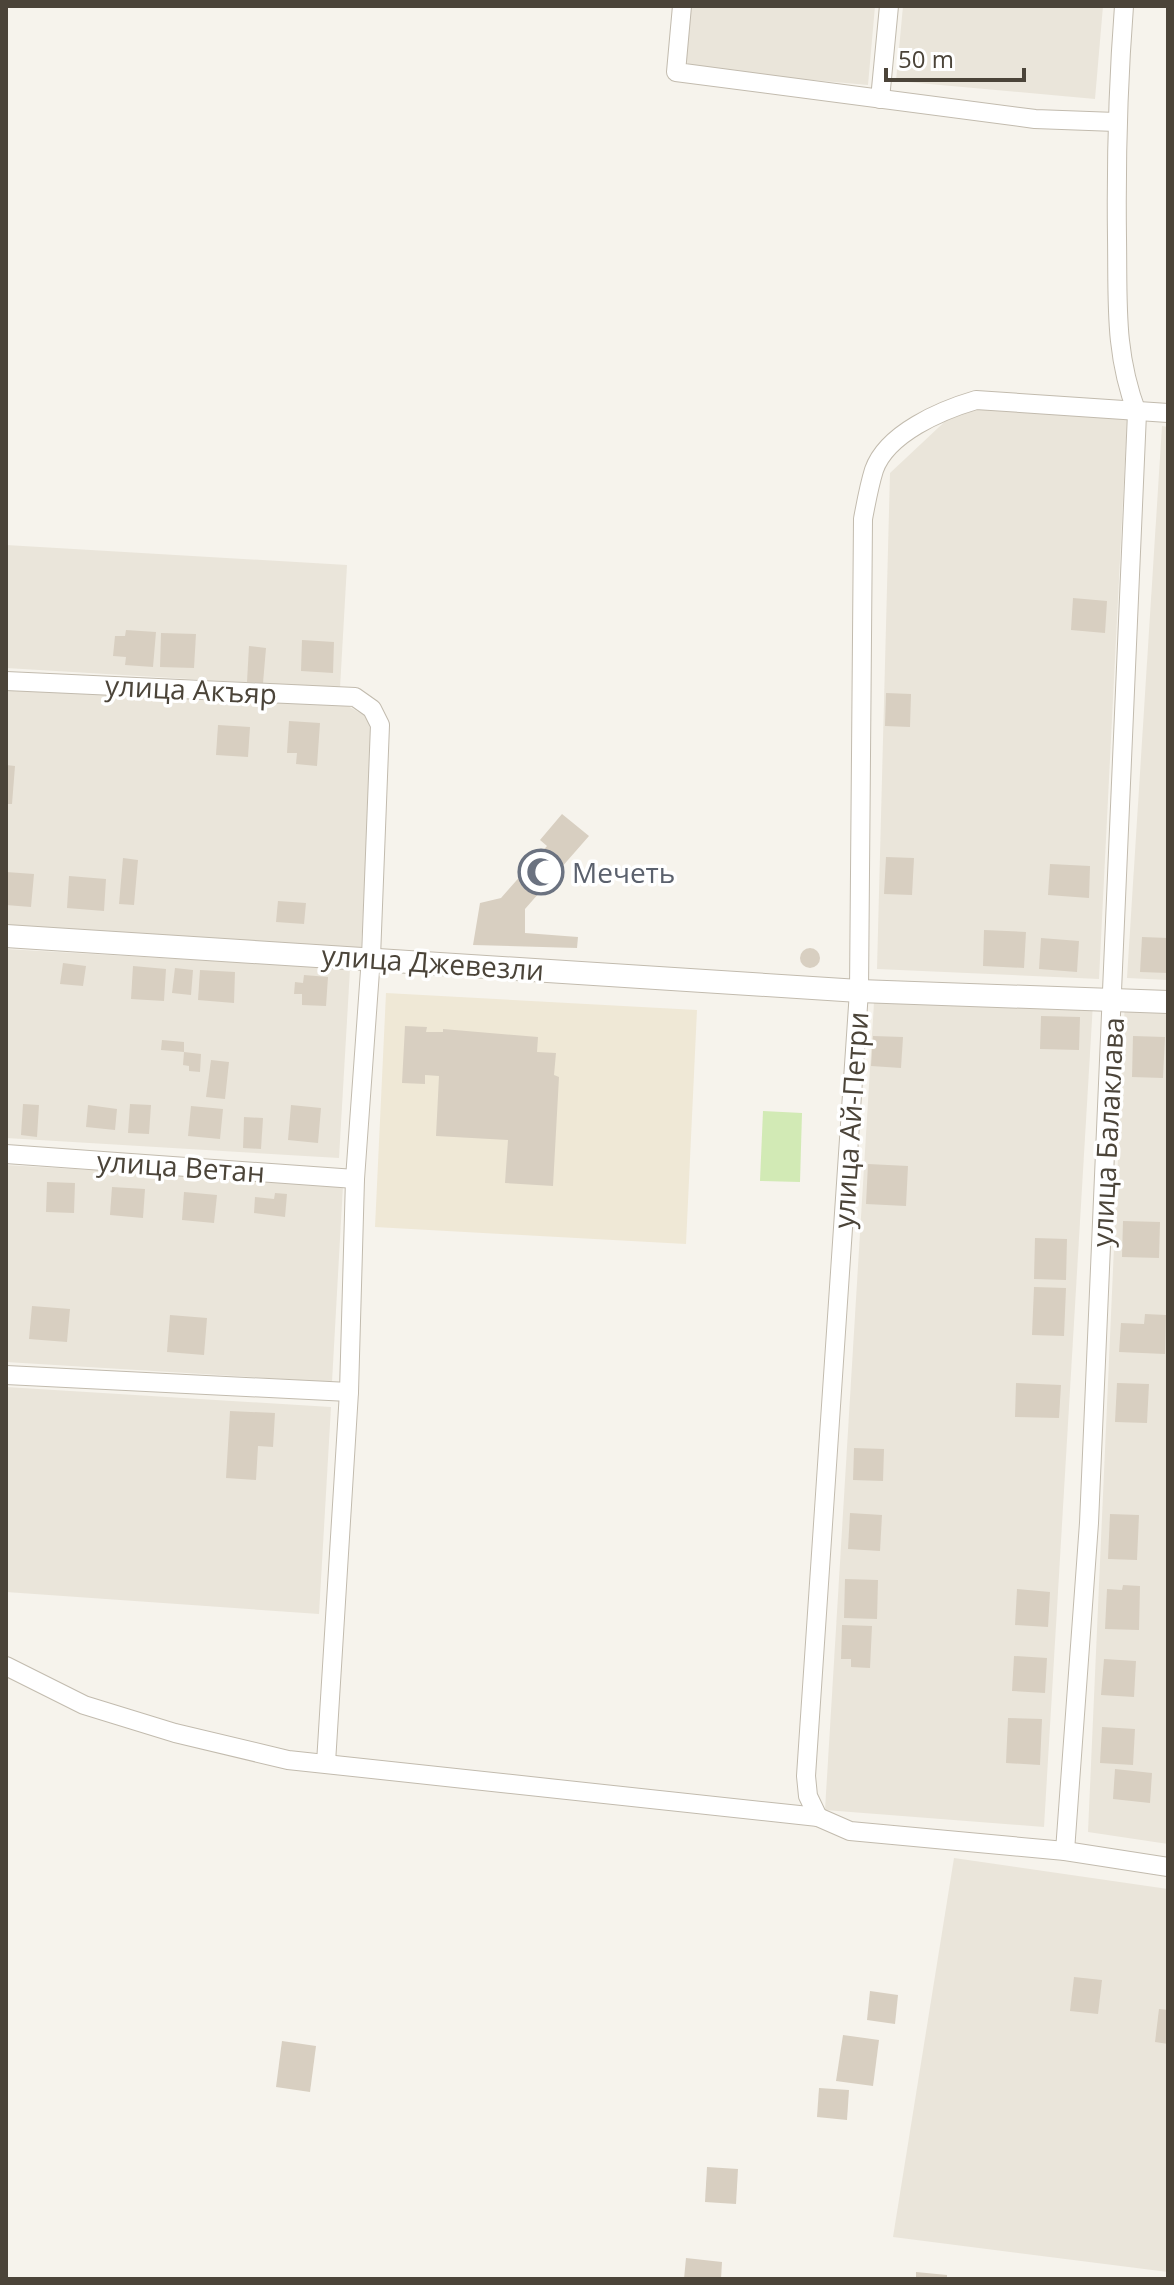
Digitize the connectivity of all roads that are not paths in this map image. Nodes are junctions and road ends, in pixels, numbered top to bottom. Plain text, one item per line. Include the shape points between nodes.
1 (682, 6) edge
2 (889, 6) edge
3 (1124, 6) edge
4 (880, 99) junction
5 (1116, 122) junction
6 (1137, 413) junction
7 (1168, 413) edge
8 (6, 681) edge
9 (6, 936) edge
10 (371, 957) junction
11 (859, 991) junction
12 (1113, 1002) junction
13 (1168, 1002) edge
14 (6, 1154) edge
15 (355, 1179) junction
16 (6, 1375) edge
17 (349, 1392) junction
18 (6, 1666) edge
19 (326, 1763) junction
20 (818, 1817) junction
21 (1065, 1851) junction
22 (1168, 1867) edge

1 - 4 street via 676,72
2 - 4 street
3 - 5 street
4 - 5 street via 1035,119
5 - 6 street via 1121,367
6 - 7 street, улица Ай-Петри
6 - 11 street, улица Ай-Петри via 976,400 946,409 905,432 875,466 863,519
6 - 12 street, улица Балаклава
8 - 10 street, улица Акъяр via 355,697 372,709 380,725
9 - 10 street, улица Джевезли
10 - 11 street, улица Джевезли
10 - 15 street
11 - 12 street, улица Джевезли
11 - 20 street, улица Ай-Петри via 806,1776
12 - 13 street, улица Джевезли
12 - 21 street, улица Балаклава via 1089,1523
14 - 15 street, улица Ветан
15 - 17 street
16 - 17 street
17 - 19 street
18 - 19 street via 84,1705 175,1733 288,1760
19 - 20 street
20 - 21 street via 850,1831
21 - 22 street

